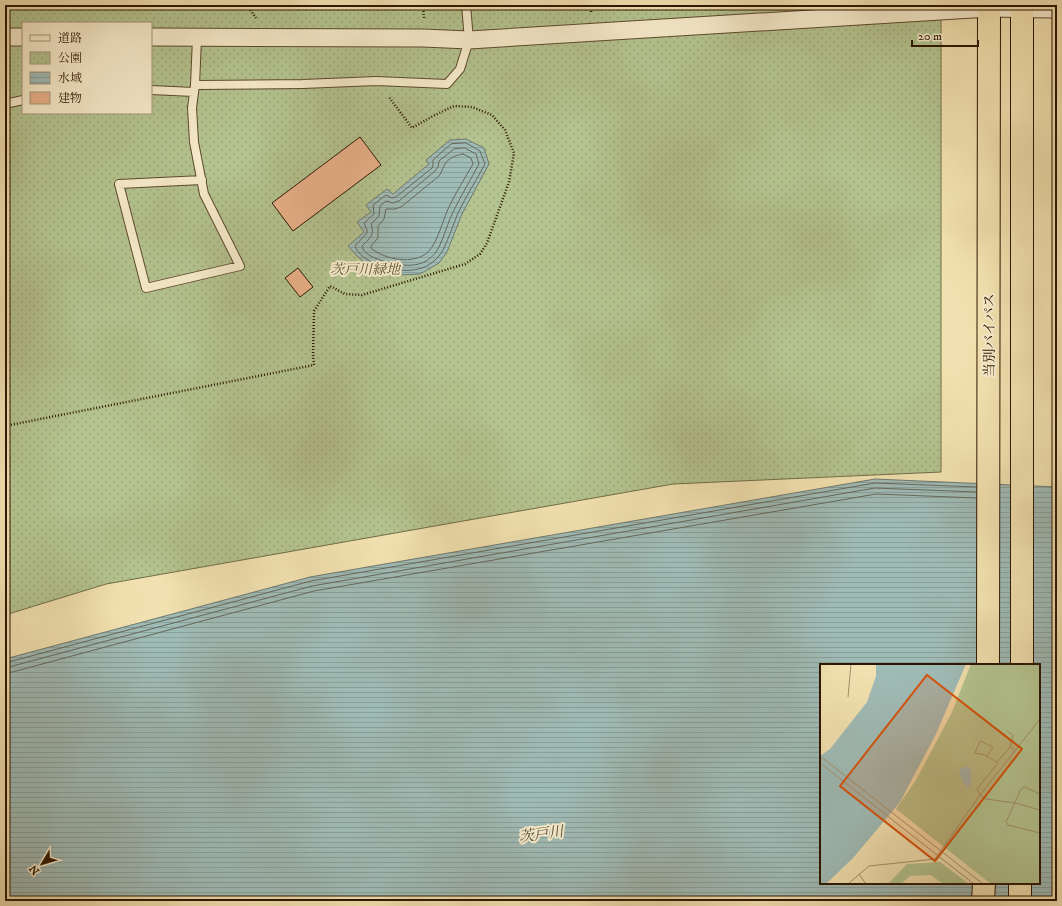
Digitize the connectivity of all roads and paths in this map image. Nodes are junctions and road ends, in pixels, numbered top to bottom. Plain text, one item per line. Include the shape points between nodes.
1 (466, 5) edge
2 (989, 6) edge
3 (1022, 6) edge
4 (1055, 9) edge
5 (5, 37) edge
6 (22, 37) edge
7 (152, 37) edge
8 (197, 38) junction
9 (469, 40) junction
10 (376, 81) junction
11 (195, 88) junction
12 (152, 90) edge
13 (22, 100) edge
14 (5, 104) edge
15 (202, 180) junction
16 (5, 426) edge
17 (988, 664) edge
18 (1022, 664) edge
19 (984, 884) edge
20 (1020, 884) edge
21 (983, 901) edge
22 (1020, 901) edge

1 - 9 lane
2 - 3 street
2 - 9 street
2 - 17 highway, 当別バイパス
3 - 4 street
3 - 18 highway
5 - 6 street
7 - 8 street
8 - 9 street
8 - 11 lane
9 - 10 lane via 460,69 446,84
10 - 11 lane
10 - 16 path via 412,128 454,106 472,107 492,115 505,130 514,153 509,182 487,242 480,254 465,264 362,295 345,294 330,286 314,311 314,365
11 - 12 lane
11 - 15 lane via 192,108 194,142
13 - 14 lane
15 - 15 lane via 204,194 240,266 146,288 120,184
19 - 21 highway
20 - 22 highway

